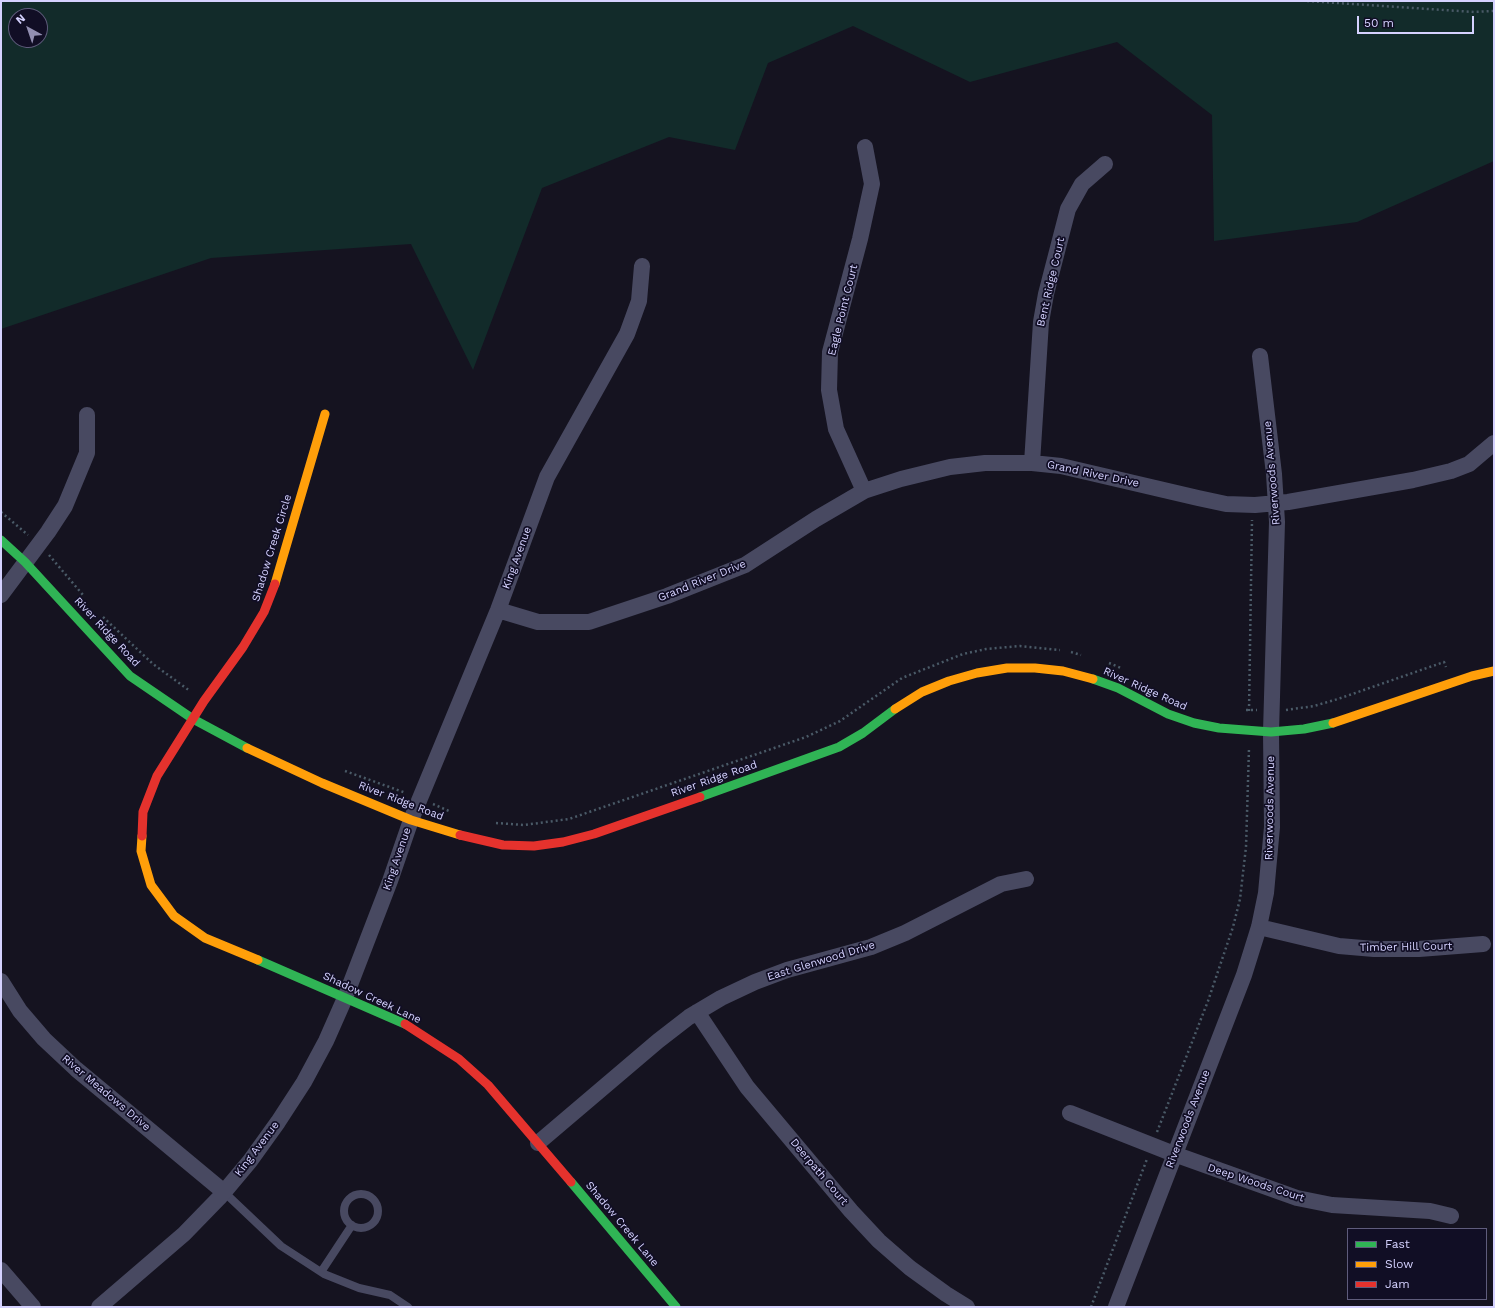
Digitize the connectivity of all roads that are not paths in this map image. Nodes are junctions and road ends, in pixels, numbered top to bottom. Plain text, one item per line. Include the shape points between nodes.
1 (865, 147) dead end
2 (1105, 164) dead end
3 (642, 266) dead end
4 (1260, 356) dead end
5 (325, 414) dead end
6 (87, 415) dead end
7 (1494, 443) edge
8 (1032, 463) junction
9 (864, 491) junction
10 (1276, 503) junction
11 (1, 540) edge
12 (25, 562) junction
13 (1, 595) edge
14 (498, 610) junction
15 (1494, 671) edge
16 (193, 719) junction
17 (1271, 732) junction
18 (411, 820) junction
19 (1026, 879) dead end
20 (1259, 927) junction
21 (1483, 944) dead end
22 (1, 981) edge
23 (345, 998) junction
24 (697, 1012) junction
25 (1070, 1113) dead end
26 (538, 1143) junction
27 (1174, 1154) junction
28 (224, 1192) junction
29 (1451, 1216) dead end
30 (352, 1225) junction
31 (1, 1270) edge
32 (321, 1272) junction
33 (33, 1307) edge
34 (99, 1307) edge
35 (408, 1307) edge
36 (676, 1307) edge
37 (967, 1307) edge
38 (1116, 1307) edge

1 - 9 street, Eagle Point Court via 872,184 830,352 829,390 836,429
2 - 8 street, Bent Ridge Court via 1082,184 1068,209 1046,294 1041,322
3 - 14 street, King Avenue via 639,301 627,334 547,477
4 - 10 street, Riverwoods Avenue
5 - 16 street, Shadow Creek Circle via 274,587 264,612 243,648
6 - 12 street via 87,453 65,506
7 - 10 street, Grand River Drive via 1469,464 1451,471 1413,480
8 - 9 street, Grand River Drive via 985,463 950,467
8 - 10 street, Grand River Drive via 1098,473 1226,504
9 - 14 street, Grand River Drive via 745,565 652,601 588,622 538,622
10 - 17 street, Riverwoods Avenue
11 - 12 street, River Ridge Road
12 - 13 street
12 - 16 street, River Ridge Road via 130,676
14 - 18 street, King Avenue
15 - 17 street, River Ridge Road via 1472,676 1330,724 1304,730
16 - 18 street, River Ridge Road via 242,746
16 - 23 street, Shadow Creek Lane via 157,776 143,812 141,851 151,885 174,916 205,938
17 - 18 street, River Ridge Road via 1194,723 1168,714 1118,688 1063,671 1007,668 977,673 922,692 839,747 594,834 563,842 534,846 503,845 474,840
17 - 20 street, Riverwoods Avenue via 1271,856
18 - 23 street, King Avenue
19 - 24 street, East Glenwood Drive via 1001,884 905,933 871,947 787,970 755,982
20 - 21 street, Timber Hill Court via 1339,946 1374,949 1419,949
20 - 27 street, Riverwoods Avenue via 1244,975
22 - 28 street, River Meadows Drive via 20,1011 44,1040 76,1070
23 - 26 street, Shadow Creek Lane via 397,1020 459,1059 488,1085
23 - 28 street, King Avenue via 326,1041 299,1088 258,1150
24 - 26 street, East Glenwood Drive via 658,1041
24 - 37 street, Deerpath Court via 748,1087 879,1241 910,1268
25 - 27 street, Deep Woods Court
26 - 36 street, Shadow Creek Lane
27 - 29 street, Deep Woods Court via 1297,1198 1332,1205 1430,1211
27 - 38 street, Riverwoods Avenue
28 - 32 lane via 281,1246
28 - 34 street, King Avenue via 184,1234
30 - 30 lane via 344,1214 346,1203 360,1194 370,1197 377,1206 377,1217 374,1222 365,1228
30 - 32 lane
31 - 33 street
32 - 35 lane via 358,1288 390,1296

